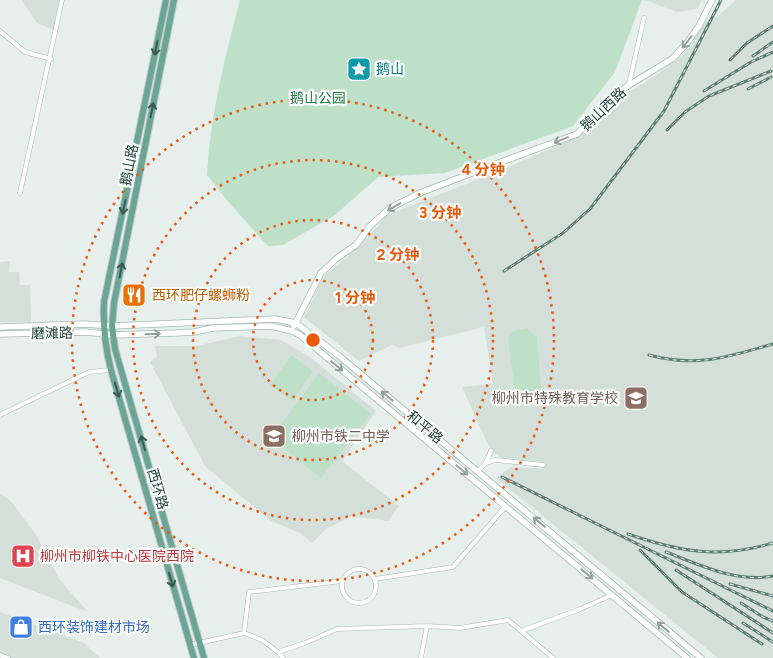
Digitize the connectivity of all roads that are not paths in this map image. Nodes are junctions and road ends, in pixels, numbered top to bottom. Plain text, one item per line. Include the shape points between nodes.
1 (62, 0) edge
2 (166, 0) edge
3 (174, 0) edge
4 (712, 0) edge
5 (644, 18) dead end
6 (0, 31) edge
7 (50, 59) junction
8 (629, 85) junction
9 (20, 193) dead end
10 (296, 323) junction
11 (103, 326) junction
12 (112, 326) junction
13 (0, 327) edge
14 (292, 330) junction
15 (0, 334) edge
16 (104, 334) junction
17 (113, 335) junction
18 (111, 370) junction
19 (0, 415) edge
20 (492, 451) dead end
21 (486, 463) junction
22 (543, 465) dead end
23 (478, 472) junction
24 (505, 507) junction
25 (375, 579) junction
26 (342, 581) junction
27 (612, 595) junction
28 (427, 626) junction
29 (521, 631) junction
30 (244, 633) junction
31 (200, 643) junction
32 (190, 646) junction
33 (278, 652) junction
34 (0, 655) edge
35 (693, 656) edge
36 (421, 657) edge
37 (8, 658) edge
38 (194, 658) edge
39 (204, 658) edge
40 (283, 658) edge
41 (553, 658) edge
42 (687, 658) edge
43 (701, 658) edge

1 - 7 street
2 -> 11 main road, 鹅山路 via 104,302
12 -> 3 main road, 鹅山路
4 -> 8 main road, 鹅山西路 via 695,32 672,60
5 - 8 street
6 - 7 street via 25,52
7 - 9 street
8 -> 10 main road, 鹅山西路 via 577,134 477,170 390,208 356,244 321,273
10 - 12 main road, 和平路 via 275,319
10 - 14 main road, 鹅山西路
23 -> 10 main road, 和平路
11 - 12 main road, 和平路
11 - 13 main road, 磨滩路
11 - 16 main road, 西环路
12 - 17 main road, 鹅山路
17 -> 14 main road, 和平路 via 271,326
14 -> 24 main road, 和平路
15 - 16 main road, 磨滩路
16 - 17 main road, 和平路
16 - 18 main road, 西环路
31 -> 17 main road, 西环路
18 - 19 street via 89,372
18 -> 32 main road, 西环路
20 - 21 street
21 - 22 street via 495,460
21 - 23 street
35 -> 23 main road, 和平路
24 - 25 street via 453,567
24 -> 27 main road, 和平路
25 - 26 street via 361,569 349,571
25 - 26 street via 374,595 360,604 346,598
26 - 30 street via 249,592
27 - 29 street
27 - 42 main road, 和平路
28 - 29 street via 460,628 508,620
28 - 33 street via 337,628
28 - 36 street
29 - 41 street
30 - 31 street
30 - 33 street via 262,640
31 - 32 street
31 - 39 main road, 西环路
32 - 38 main road, 西环路
33 - 40 street
34 - 37 street
35 - 43 main road, 和平路

